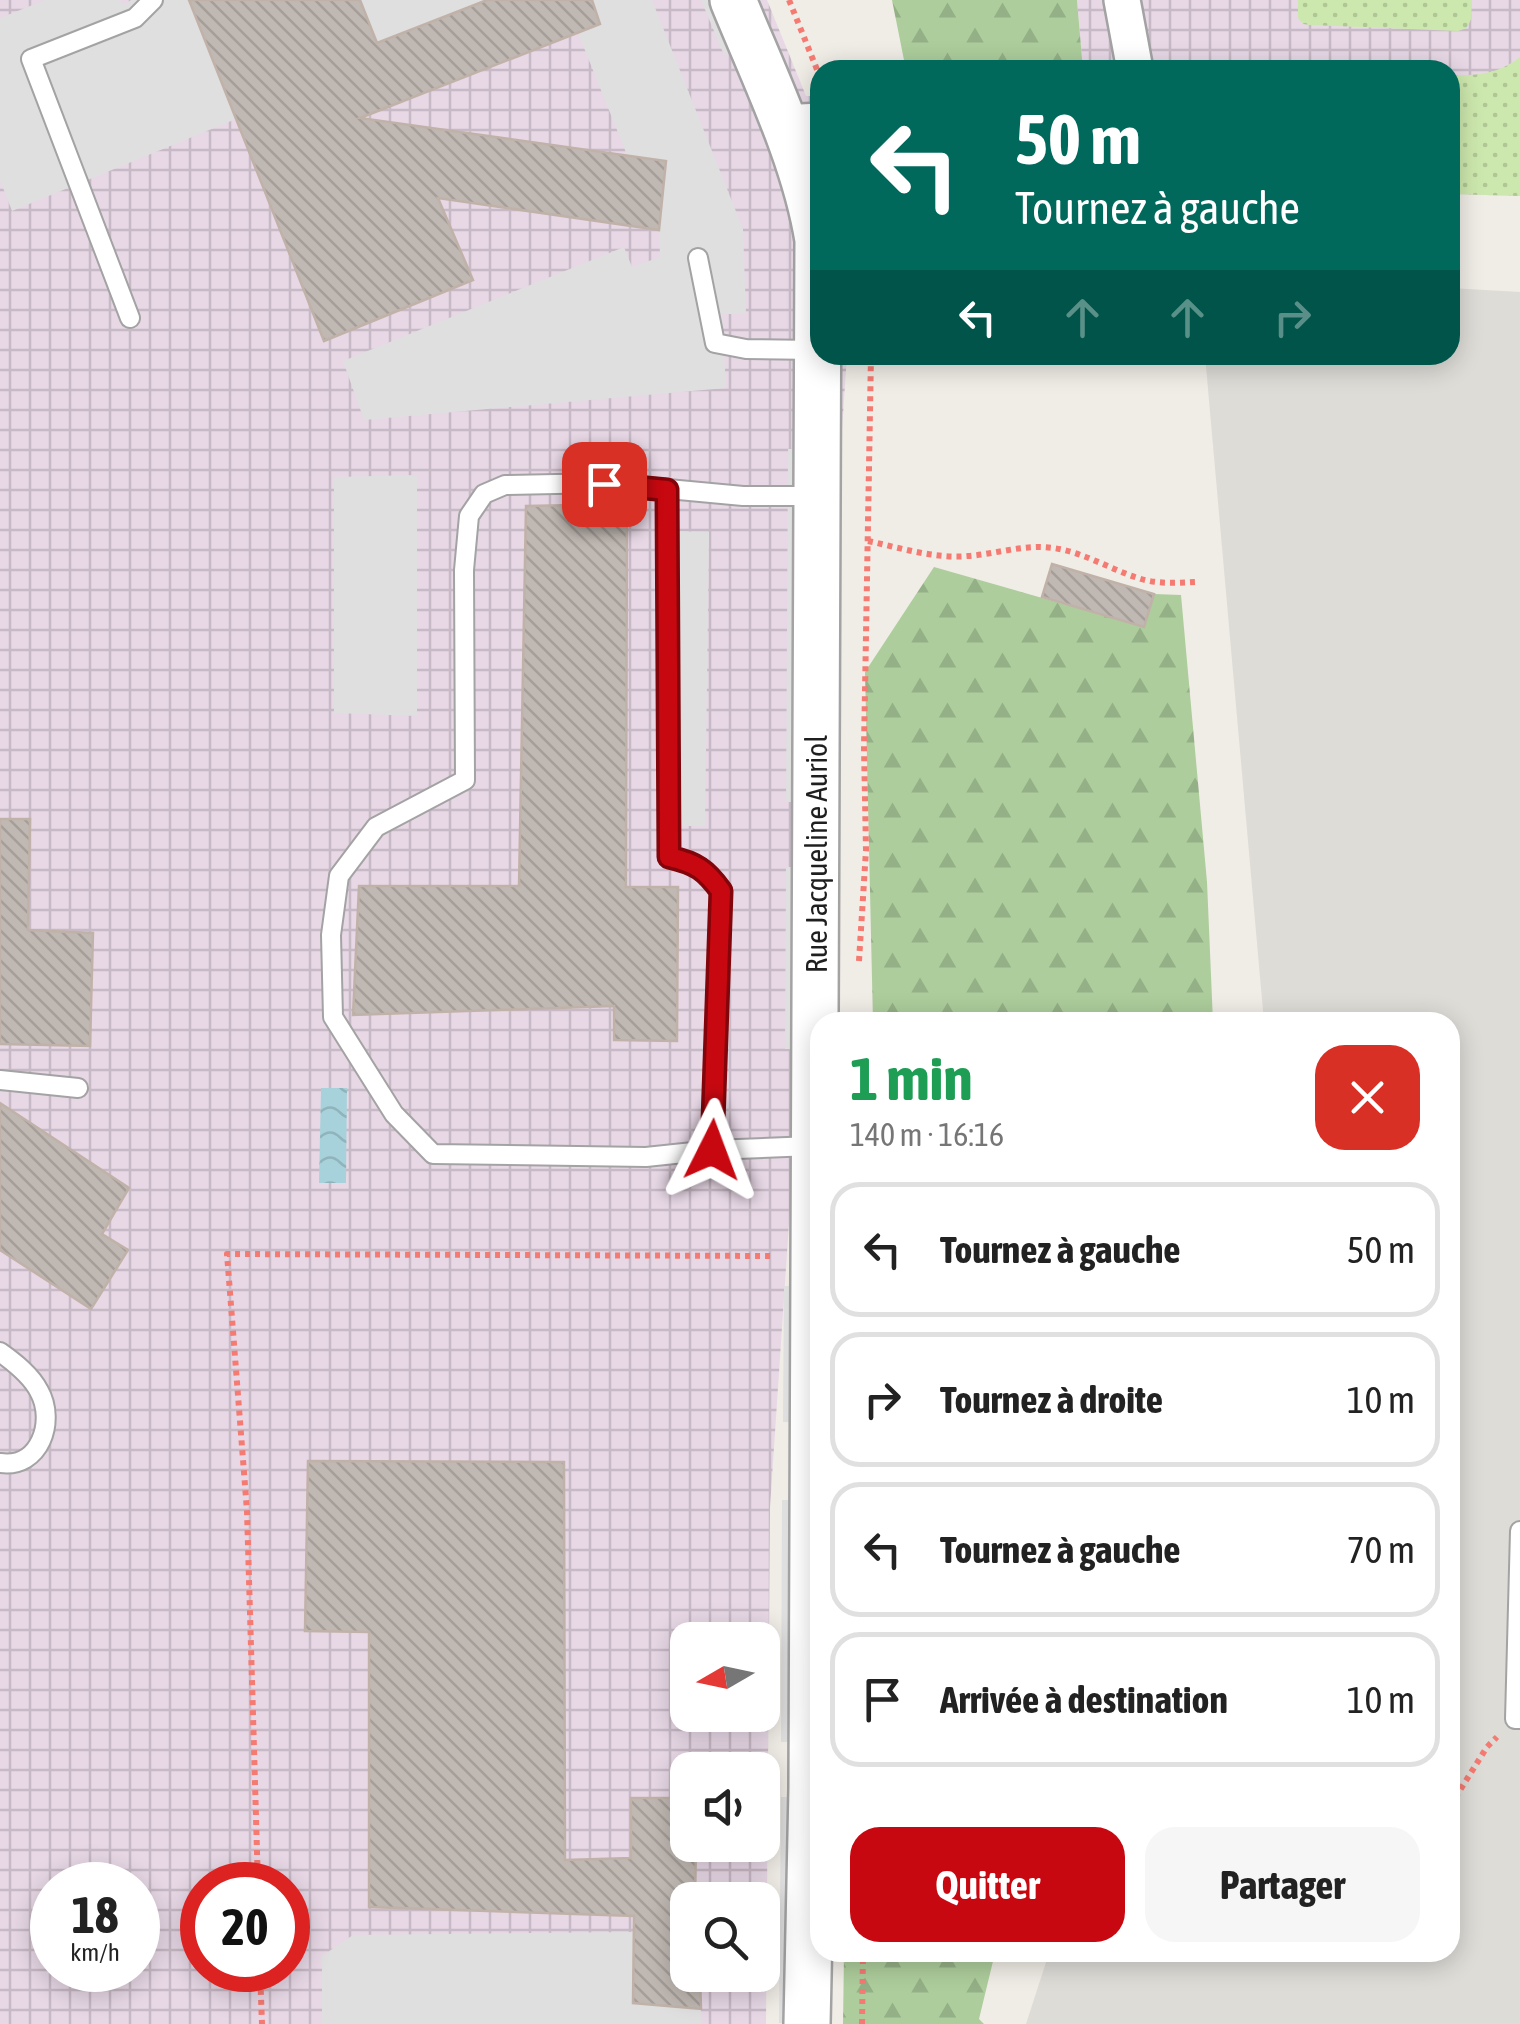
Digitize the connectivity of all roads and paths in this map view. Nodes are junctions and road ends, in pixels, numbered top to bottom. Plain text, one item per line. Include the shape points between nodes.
1 (153, 0) edge
2 (733, 0) edge
3 (789, 0) edge
4 (1122, 0) edge
5 (813, 60) edge
6 (1133, 60) edge
7 (801, 122) edge
8 (810, 198) edge
9 (698, 258) dead end
10 (130, 318) dead end
11 (810, 350) edge
12 (817, 365) edge
13 (872, 365) edge
14 (667, 490) junction
15 (816, 496) junction
16 (868, 542) junction
17 (1194, 582) dead end
18 (858, 978) dead end
19 (815, 1012) edge
20 (0, 1080) edge
21 (78, 1088) dead end
22 (810, 1146) edge
23 (712, 1150) junction
24 (810, 1256) edge
25 (0, 1352) edge
26 (0, 1463) edge
27 (1520, 1531) edge
28 (1517, 1719) edge
29 (1460, 1790) edge
30 (257, 1862) edge
31 (810, 1867) edge
32 (863, 1962) edge
33 (261, 1992) edge
34 (262, 2024) edge
35 (806, 2024) edge
36 (862, 2024) edge

1 - 10 lane via 135,18 31,60
2 - 7 street, Rue Jacqueline Auriol
3 - 5 path
4 - 6 street
7 - 8 street, Rue Jacqueline Auriol
9 - 11 lane via 715,343
12 - 15 street, Rue Jacqueline Auriol
13 - 16 path
14 - 15 lane
14 - 23 lane via 669,857 707,871 721,891
14 - 23 lane via 505,485 484,494 469,516 465,780 376,827 339,876 331,935 333,1016 394,1114 434,1154 646,1157
15 - 19 street, Rue Jacqueline Auriol
16 - 17 path via 942,556 1052,548 1141,579
16 - 18 path via 866,850
20 - 21 lane
22 - 23 lane
24 - 30 path via 226,1254 246,1512
25 - 26 lane via 40,1392 46,1422 40,1444 26,1458
27 - 28 lane
28 - 29 path via 1487,1747
31 - 35 street, Rue Jacqueline Auriol
32 - 36 path
33 - 34 path

